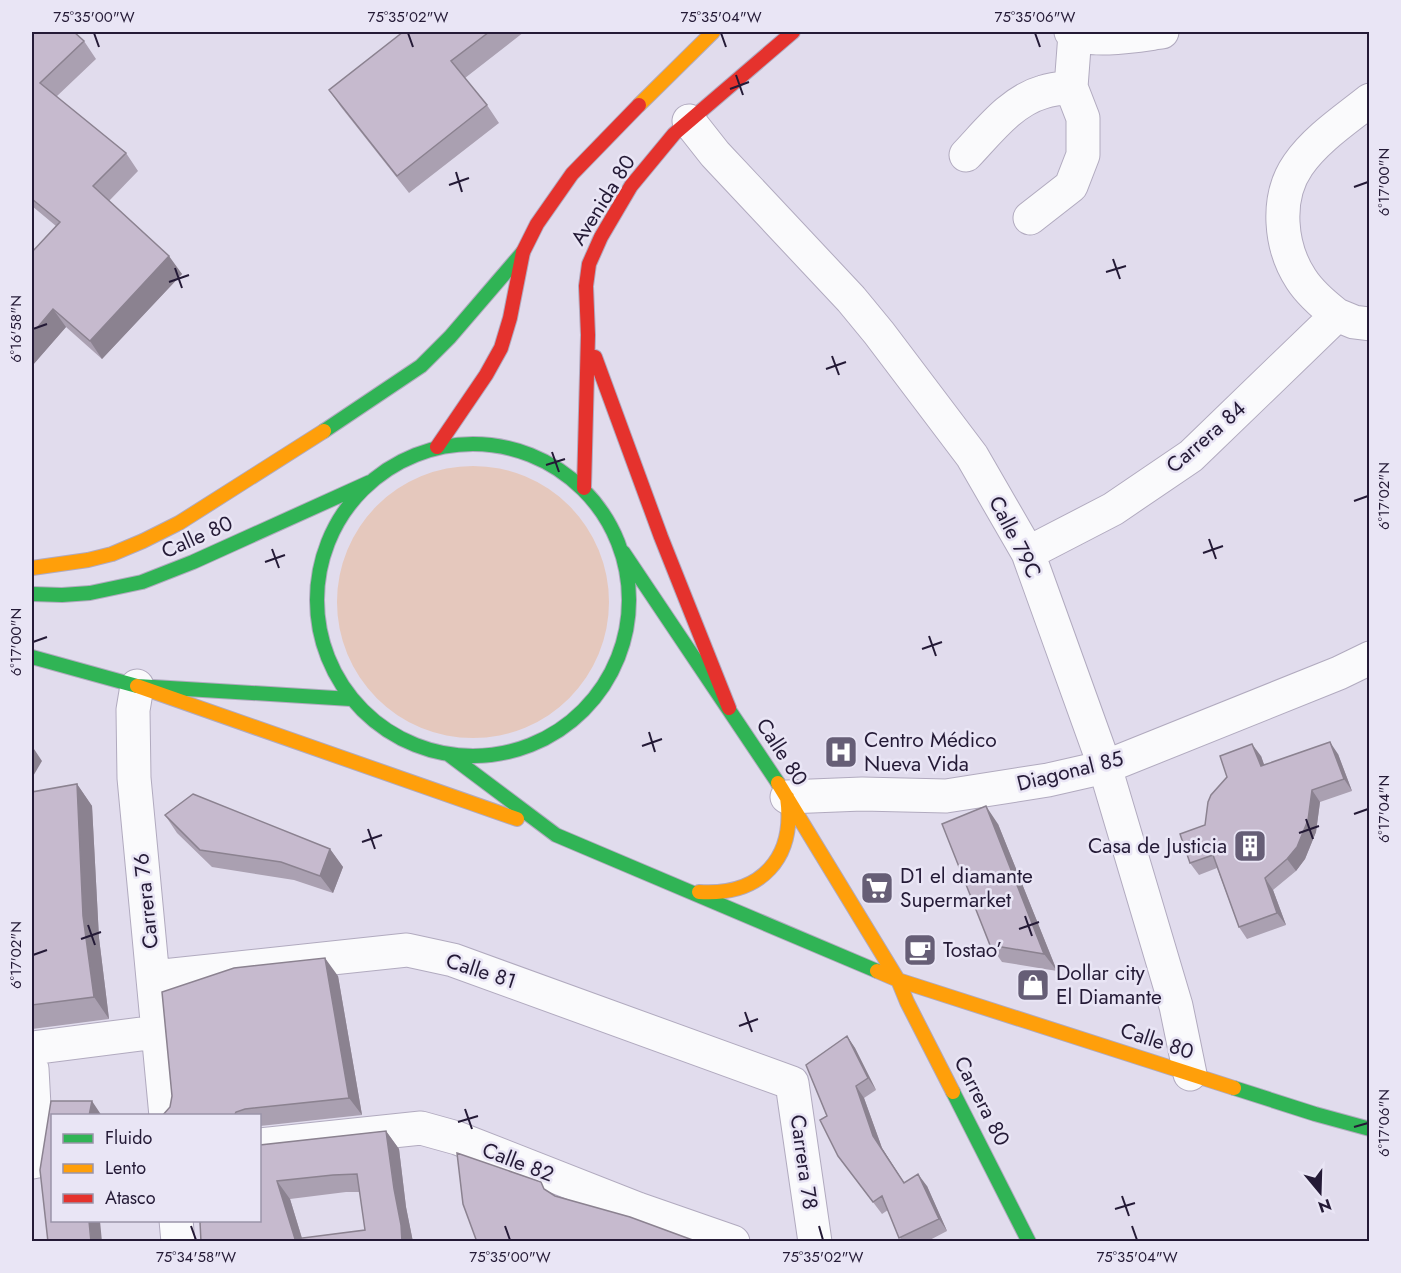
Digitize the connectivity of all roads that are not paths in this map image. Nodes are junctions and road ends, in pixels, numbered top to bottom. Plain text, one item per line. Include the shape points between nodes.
1 (713, 32) edge
2 (793, 32) edge
3 (1162, 32) edge
4 (1073, 33) edge
5 (1071, 87) junction
6 (1370, 100) edge
7 (689, 121) junction
8 (966, 155) dead end
9 (1030, 218) dead end
10 (523, 252) junction
11 (1337, 315) junction
12 (1370, 324) edge
13 (588, 335) junction
14 (437, 447) junction
15 (370, 482) junction
16 (584, 488) junction
17 (622, 552) junction
18 (1028, 553) junction
19 (32, 568) edge
20 (32, 594) edge
21 (32, 657) edge
22 (1370, 658) edge
23 (137, 686) junction
24 (351, 699) junction
25 (729, 708) junction
26 (448, 754) junction
27 (1105, 767) junction
28 (787, 797) junction
29 (556, 835) junction
30 (686, 889) junction
31 (154, 976) junction
32 (898, 980) junction
33 (158, 1032) junction
34 (32, 1048) edge
35 (32, 1069) edge
36 (1190, 1074) junction
37 (792, 1083) joint
38 (166, 1114) edge
39 (1370, 1129) edge
40 (261, 1145) edge
41 (34, 1162) edge
42 (176, 1222) edge
43 (178, 1242) edge
44 (733, 1242) edge
45 (815, 1242) edge
46 (1029, 1242) edge

1 - 10 main road, Avenida 80 via 629,112 572,174 537,224
2 - 7 main road, Avenida 80
3 - 4 street via 1101,39
4 - 5 street
5 - 8 street via 1043,91 1029,98 1008,112
5 - 9 street via 1083,118 1083,155 1071,186
6 - 11 street via 1308,152 1292,175 1284,199 1285,237 1294,267 1323,304
7 - 13 main road, Avenida 80 via 631,186 593,255 586,286
7 - 18 street, Calle 79C via 879,333 972,456
10 - 14 main road, Avenida 80 via 501,348
10 - 19 main road via 422,366 333,426 179,523 143,541 88,560
11 - 12 street
11 - 18 street, Carrera 84 via 1191,456 1113,509
13 - 16 main road, Avenida 80
13 - 25 main road via 615,416
14 - 15 main road via 401,461
14 - 16 main road via 463,443 516,449 541,458
15 - 20 main road, Calle 80 via 177,570 137,584 97,593
15 - 24 main road via 332,530 321,558 316,587 323,647
16 - 17 main road via 613,528
17 - 25 main road, Calle 80
17 - 26 main road via 629,583 623,646 592,701 569,723 532,744 480,756
18 - 27 street, Calle 79C
21 - 23 main road
22 - 27 street, Diagonal 85
23 - 24 main road
23 - 29 main road
23 - 31 street, Carrera 76 via 133,710 134,778
24 - 26 main road via 379,725 412,744
25 - 28 main road, Calle 80
26 - 29 main road, Calle 80
27 - 28 street, Diagonal 85 via 946,796
27 - 36 street, Calle 79C via 1176,1006
28 - 30 main road via 786,842 776,862 760,878 719,894
28 - 32 main road, Calle 80
29 - 30 main road, Calle 80
30 - 32 main road, Calle 80
31 - 33 street, Carrera 76
31 - 37 street, Calle 81 via 407,950 453,960
32 - 36 main road, Calle 80
32 - 46 main road, Carrera 80
33 - 34 street
33 - 38 street, Carrera 76
35 - 41 street
36 - 39 main road, Calle 80
37 - 45 street, Carrera 78
40 - 44 street, Calle 82 via 421,1128
42 - 43 street

